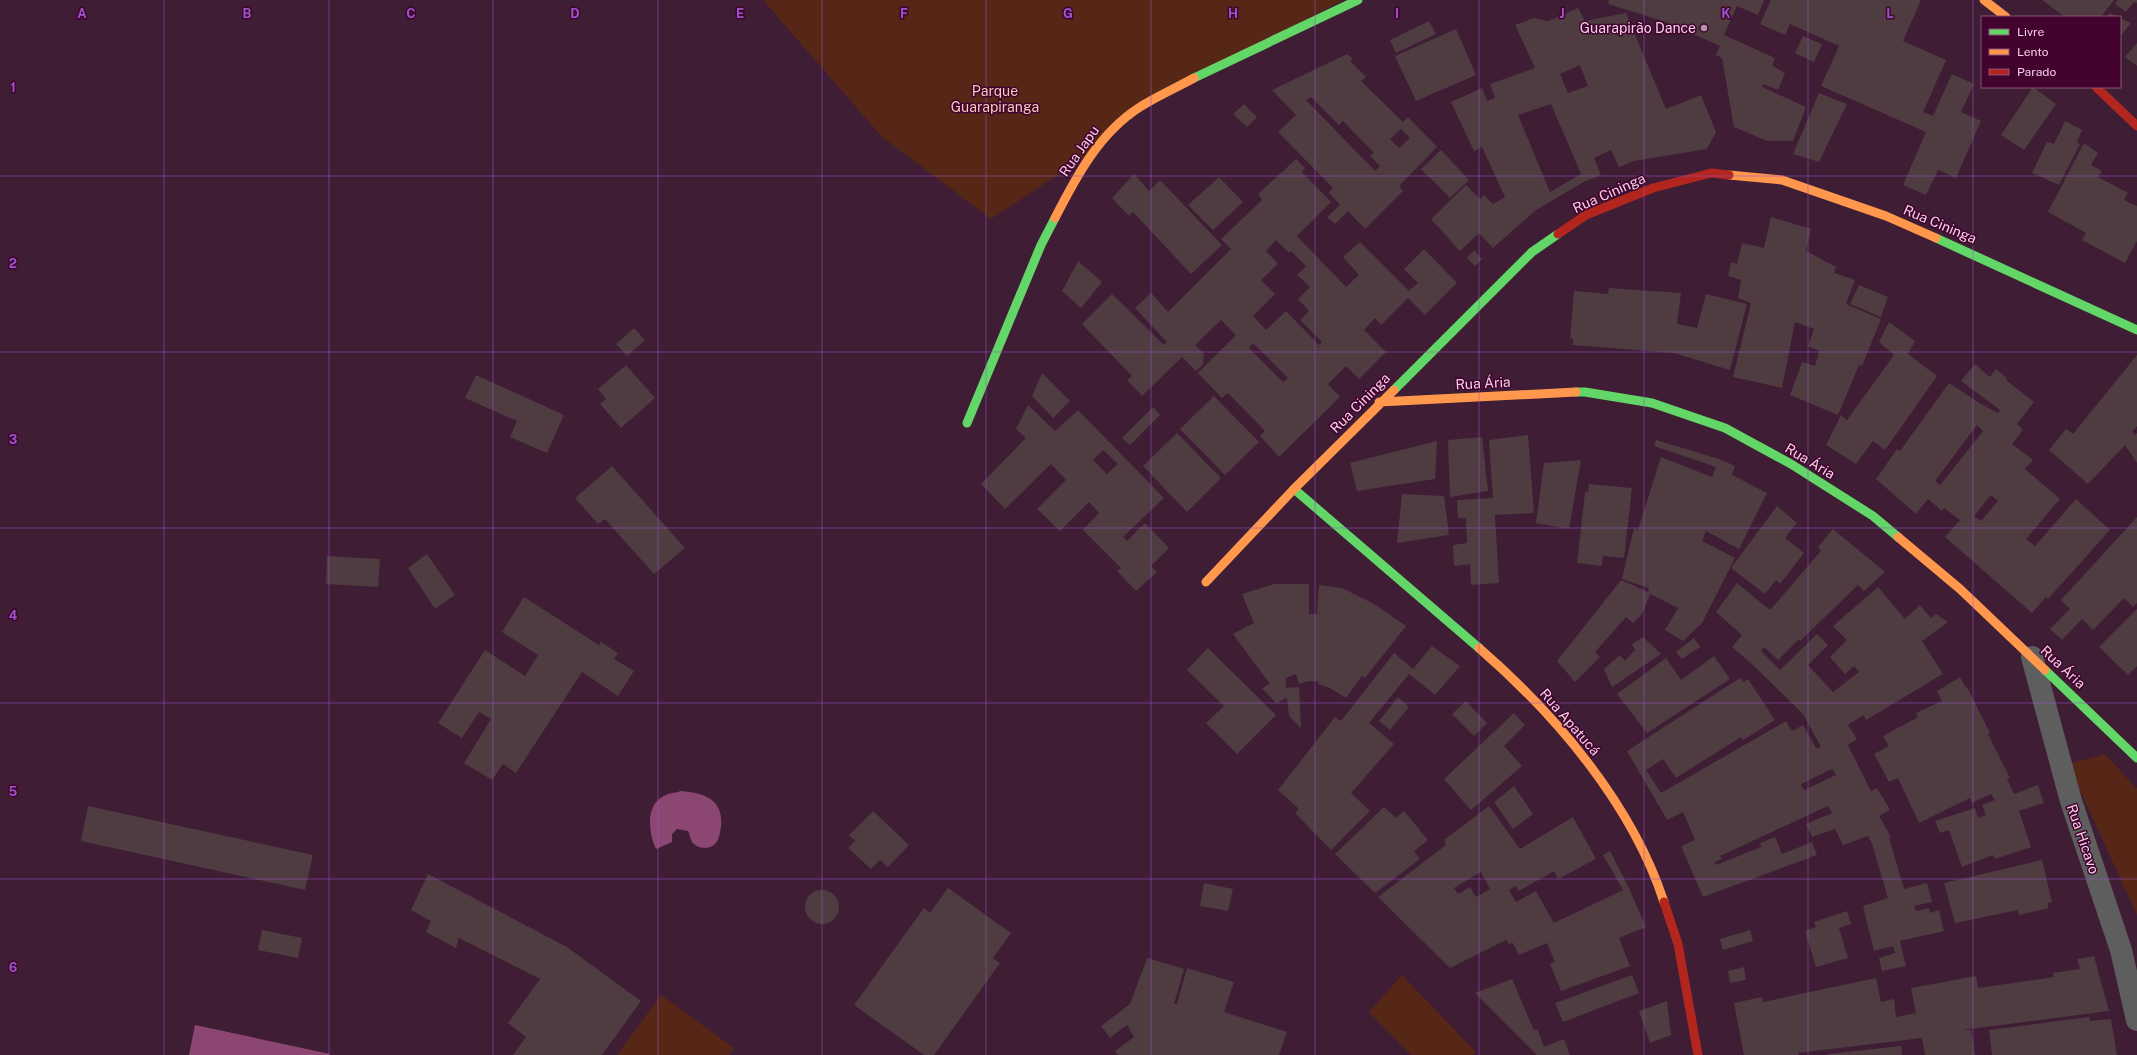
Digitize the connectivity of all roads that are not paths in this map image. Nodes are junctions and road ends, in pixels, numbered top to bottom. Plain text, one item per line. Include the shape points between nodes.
1 (1358, 0) edge
2 (1984, 0) edge
3 (2005, 16) edge
4 (2097, 88) edge
5 (2137, 126) edge
6 (2137, 330) edge
7 (1379, 402) junction
8 (967, 423) dead end
9 (1294, 489) junction
10 (1206, 582) dead end
11 (2032, 657) junction
12 (2137, 758) edge
13 (2129, 946) edge
14 (2137, 1020) edge
15 (1698, 1055) edge

1 - 8 street, Rua Japu via 1201,74 1139,107 1107,134 1078,174 1041,245
2 - 3 street
4 - 5 street
6 - 7 street, Rua Cininga via 1886,216 1782,180 1711,173 1654,188 1586,215 1532,252
7 - 9 street, Rua Cininga
7 - 11 street, Rua Ária via 1585,392 1652,402 1725,428 1791,464 1873,516 1960,588
9 - 10 street, Rua Cininga
9 - 15 street, Rua Apatucá via 1506,671 1570,739 1613,799 1655,874 1678,944
11 - 12 street, Rua Ária
11 - 13 street, Rua Hicavo via 2070,801
13 - 14 street, Rua Hicavo

